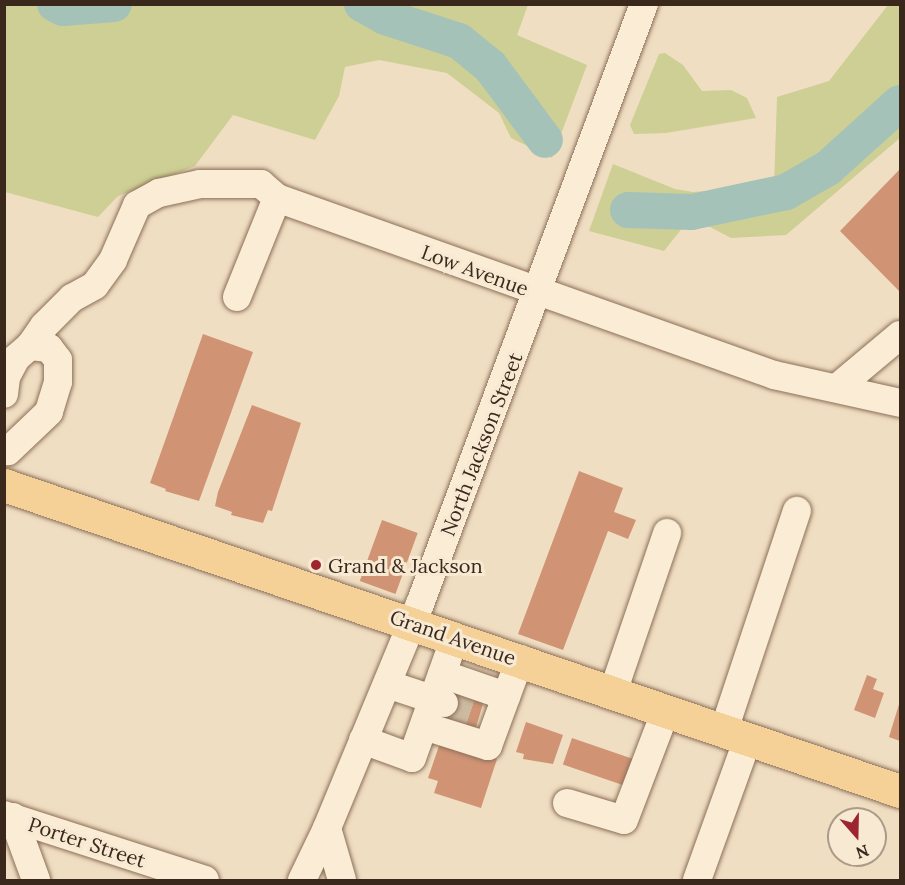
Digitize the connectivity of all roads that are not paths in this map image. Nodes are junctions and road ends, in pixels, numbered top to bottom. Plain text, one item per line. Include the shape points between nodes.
1 (644, 4) edge
2 (277, 198) junction
3 (539, 294) junction
4 (237, 297) dead end
5 (900, 335) edge
6 (30, 346) junction
7 (838, 387) junction
8 (4, 394) edge
9 (900, 403) edge
10 (6, 452) edge
11 (4, 485) edge
12 (796, 511) dead end
13 (667, 532) dead end
14 (412, 623) junction
15 (455, 637) junction
16 (520, 660) junction
17 (387, 684) junction
18 (440, 692) junction
19 (613, 692) junction
20 (493, 710) junction
21 (666, 710) junction
22 (424, 726) junction
23 (736, 734) junction
24 (363, 740) junction
25 (900, 791) edge
26 (567, 803) dead end
27 (9, 816) edge
28 (327, 828) junction
29 (36, 880) edge
30 (204, 880) edge
31 (302, 880) edge
32 (342, 880) edge
33 (697, 880) edge

1 - 3 street, North Jackson Street
2 - 3 street, Low Avenue
2 - 4 street
2 - 6 street, Low Avenue via 261,184 200,184 159,193 137,205 113,260 95,285 72,298
3 - 7 street, Low Avenue via 774,375
3 - 14 street, North Jackson Street
5 - 7 street
6 - 8 street, Low Avenue via 16,358 6,378
6 - 10 street via 49,348 58,360 58,382 49,412
7 - 9 street, Low Avenue
11 - 14 main road, Grand Avenue
12 - 23 street
13 - 19 street
14 - 15 main road, Grand Avenue
14 - 17 street, North Jackson Street
15 - 16 main road, Grand Avenue
15 - 18 street
16 - 19 main road, Grand Avenue
16 - 20 street
17 - 18 street
17 - 24 street, North Jackson Street
18 - 20 street
18 - 22 street
19 - 21 main road, Grand Avenue
20 - 22 street via 488,746
21 - 23 main road, Grand Avenue
21 - 26 street via 624,820
22 - 24 street via 412,758
23 - 25 main road, Grand Avenue
23 - 33 street
24 - 28 street, North Jackson Street
27 - 29 street
27 - 30 street, Porter Street
28 - 31 street, North Jackson Street
28 - 32 street

